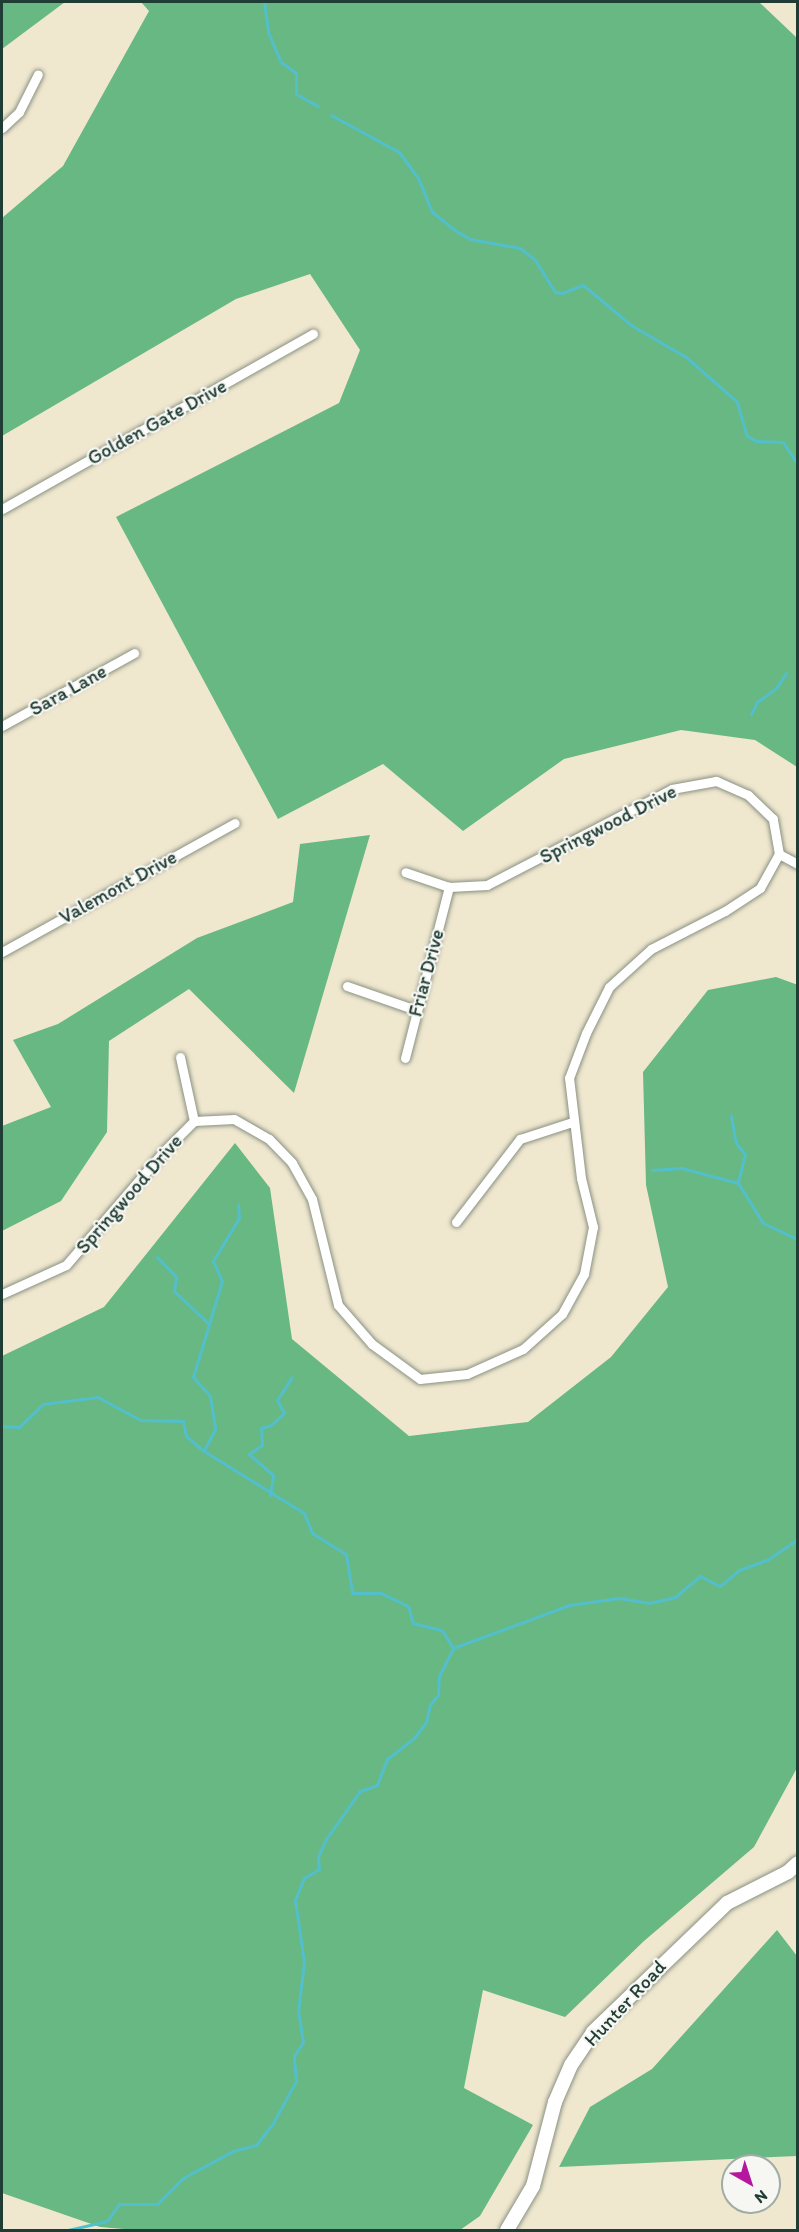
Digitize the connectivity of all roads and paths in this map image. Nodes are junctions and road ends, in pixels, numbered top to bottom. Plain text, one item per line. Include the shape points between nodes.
1 (38, 74) dead end
2 (2, 128) edge
3 (313, 334) dead end
4 (2, 509) edge
5 (134, 653) dead end
6 (2, 726) edge
7 (235, 823) dead end
8 (779, 854) junction
9 (798, 864) edge
10 (405, 872) dead end
11 (449, 887) junction
12 (2, 952) edge
13 (347, 986) dead end
14 (416, 1010) junction
15 (180, 1057) dead end
16 (405, 1058) dead end
17 (194, 1121) junction
18 (572, 1122) junction
19 (456, 1222) dead end
20 (2, 1294) edge
21 (798, 1863) edge
22 (507, 2230) edge

1 - 2 street via 19,112
3 - 4 street, Golden Gate Drive
5 - 6 street, Sara Lane
7 - 12 street, Valemont Drive
8 - 9 street
8 - 11 street, Springwood Drive via 773,819 748,795 716,781 672,789 487,885
8 - 18 street, Springwood Drive via 760,888 651,949 609,987 569,1078
10 - 11 street, Springwood Drive
11 - 14 street, Friar Drive
13 - 14 street
14 - 16 street, Friar Drive
15 - 17 street
17 - 18 street, Springwood Drive via 234,1119 269,1138 292,1163 312,1199 338,1305 372,1344 420,1379 467,1374 523,1349 562,1314 584,1274 593,1227
17 - 20 street, Springwood Drive via 66,1265
18 - 19 street via 520,1139
21 - 22 street, Hunter Road via 727,1903 593,2032 571,2065 555,2102 533,2186

